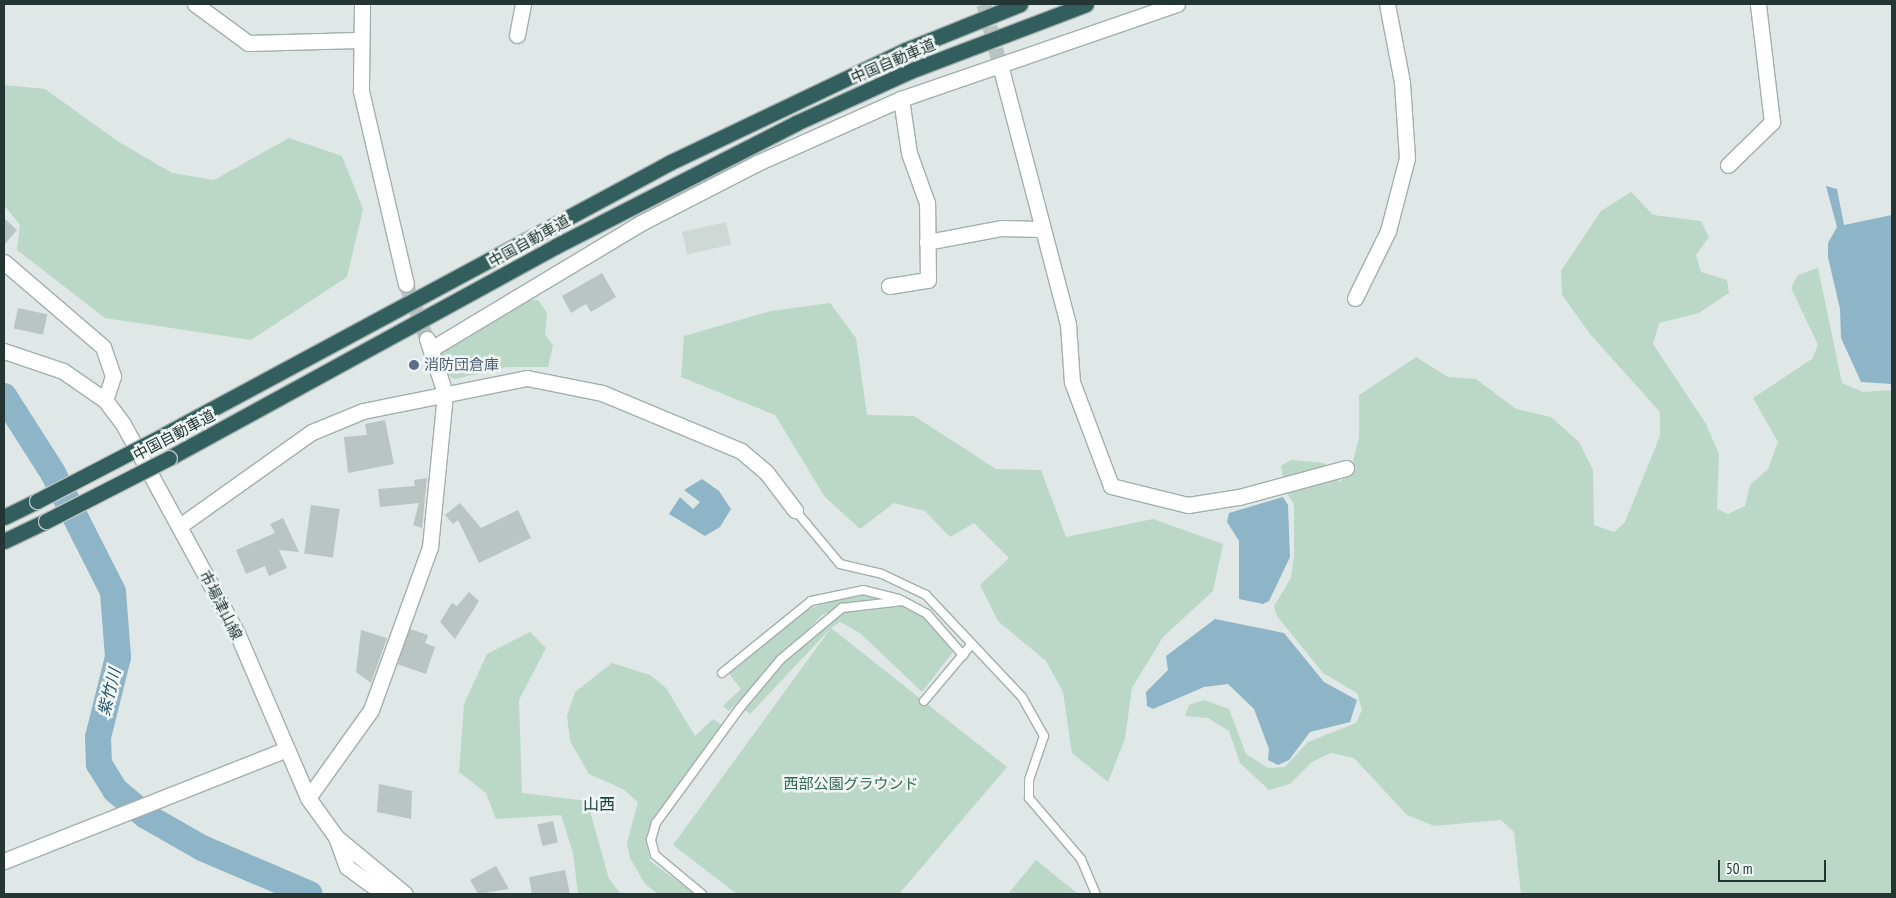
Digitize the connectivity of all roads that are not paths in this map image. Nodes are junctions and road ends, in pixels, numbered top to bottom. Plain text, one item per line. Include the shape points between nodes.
1 (196, 4) edge
2 (362, 4) edge
3 (523, 4) edge
4 (1020, 4) edge
5 (1086, 4) edge
6 (1177, 4) edge
7 (1387, 4) edge
8 (1758, 4) edge
9 (517, 35) dead end
10 (358, 40) junction
11 (1000, 65) junction
12 (901, 99) junction
13 (1728, 165) dead end
14 (1042, 229) junction
15 (927, 242) junction
16 (4, 262) edge
17 (406, 284) tunnel mouth
18 (890, 286) dead end
19 (1354, 298) dead end
20 (4, 351) edge
21 (445, 393) junction
22 (105, 400) junction
23 (1346, 468) dead end
24 (795, 510) joint
25 (4, 517) edge
26 (181, 525) junction
27 (4, 541) edge
28 (903, 600) junction
29 (971, 645) junction
30 (963, 655) junction
31 (722, 673) dead end
32 (924, 701) dead end
33 (284, 750) junction
34 (308, 798) junction
35 (336, 837) junction
36 (4, 861) edge
37 (384, 894) edge
38 (405, 894) edge
39 (702, 894) edge
40 (1096, 894) edge

1 - 10 street via 248,43
2 - 10 street
3 - 9 street
4 - 25 highway, 中国自動車道, bridge via 906,50 671,162 160,437
5 - 27 highway, 中国自動車道, bridge via 910,71 796,123 556,246 169,458
6 - 11 street
7 - 19 street via 1402,82 1407,158 1388,231
8 - 13 street via 1772,122
10 - 17 street via 360,91
11 - 12 street
11 - 14 street
12 - 15 street via 909,153 927,203
12 - 21 street via 756,163 641,223 429,344
14 - 15 street via 1001,228
14 - 23 street via 1068,324 1072,382 1111,486 1188,505 1239,497
15 - 18 street via 928,280
16 - 22 street via 103,347 113,376
20 - 22 street, 市場津山線 via 64,371
21 - 24 street via 527,378 602,393 741,451 766,472
21 - 26 street via 363,411 312,432
21 - 34 street via 430,547 416,592 371,710
22 - 26 street, 市場津山線 via 123,424
24 - 29 lane via 840,564 882,574 926,595
26 - 33 street, 市場津山線 via 237,633
28 - 30 lane via 927,614
28 - 31 lane via 863,590 810,601
28 - 39 lane via 842,608 781,659 739,709 656,824 652,840 655,855
29 - 30 lane
29 - 40 lane via 1022,697 1044,736 1029,780 1029,798 1081,859
30 - 32 lane
33 - 34 street, 市場津山線
33 - 36 street
34 - 35 street, 市場津山線
35 - 37 street via 347,867
35 - 38 street, 市場津山線

